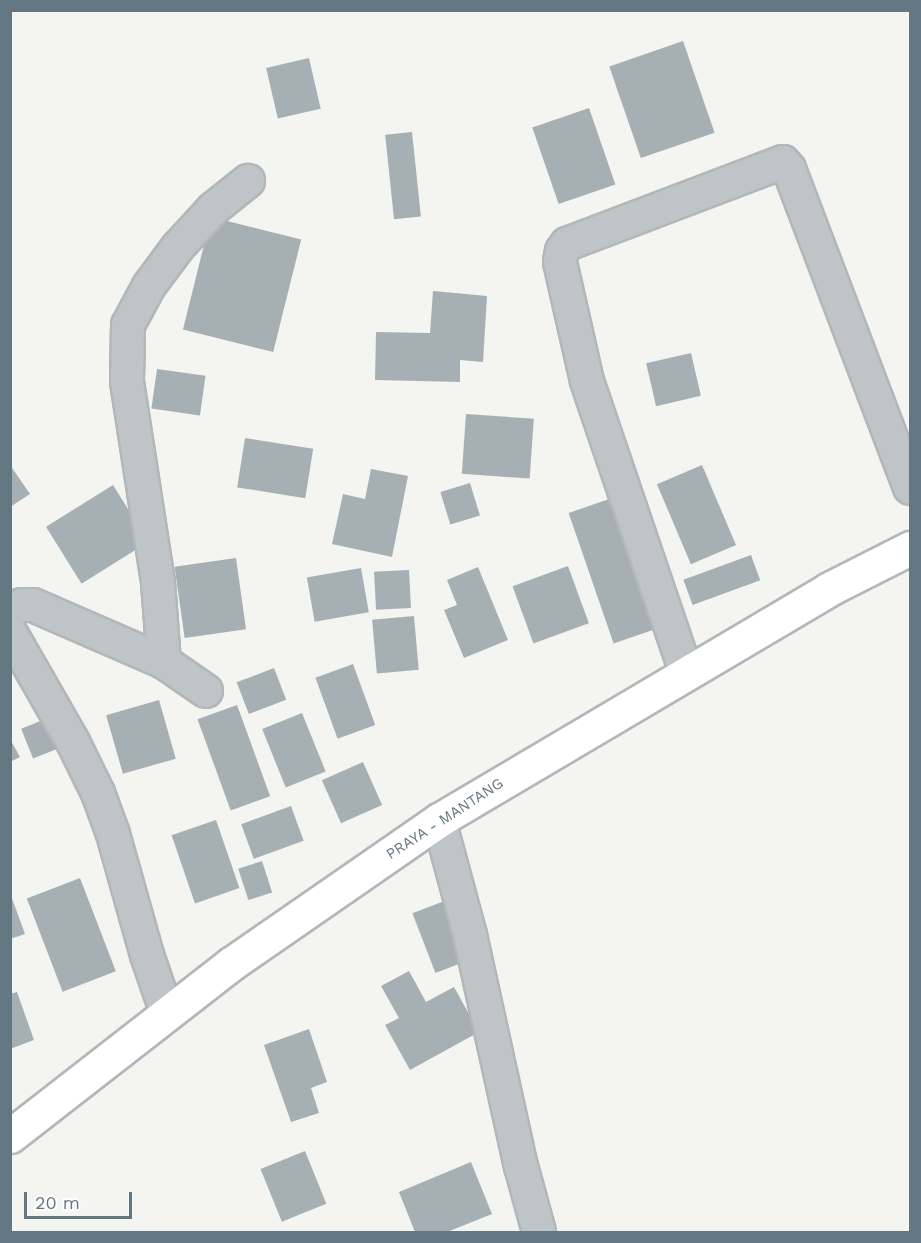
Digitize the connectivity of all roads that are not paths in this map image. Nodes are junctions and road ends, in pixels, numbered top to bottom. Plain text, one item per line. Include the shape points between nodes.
1 (248, 181) dead end
2 (910, 488) edge
3 (910, 548) edge
4 (10, 611) edge
5 (10, 632) edge
6 (164, 662) junction
7 (686, 672) junction
8 (206, 691) dead end
9 (439, 820) junction
10 (167, 1013) junction
11 (10, 1136) edge
12 (539, 1233) edge

1 - 6 street via 213,209 178,247 149,286 128,325 127,382 158,582
2 - 7 street via 783,162 567,244 561,251 560,262 587,381
3 - 7 main road, PRAYA - MANTANG via 829,589
4 - 6 street via 21,605 33,605
5 - 10 street via 98,793
6 - 8 street
7 - 9 main road, PRAYA - MANTANG
9 - 10 main road, PRAYA - MANTANG
9 - 12 street via 470,935
10 - 11 main road, PRAYA - MANTANG

